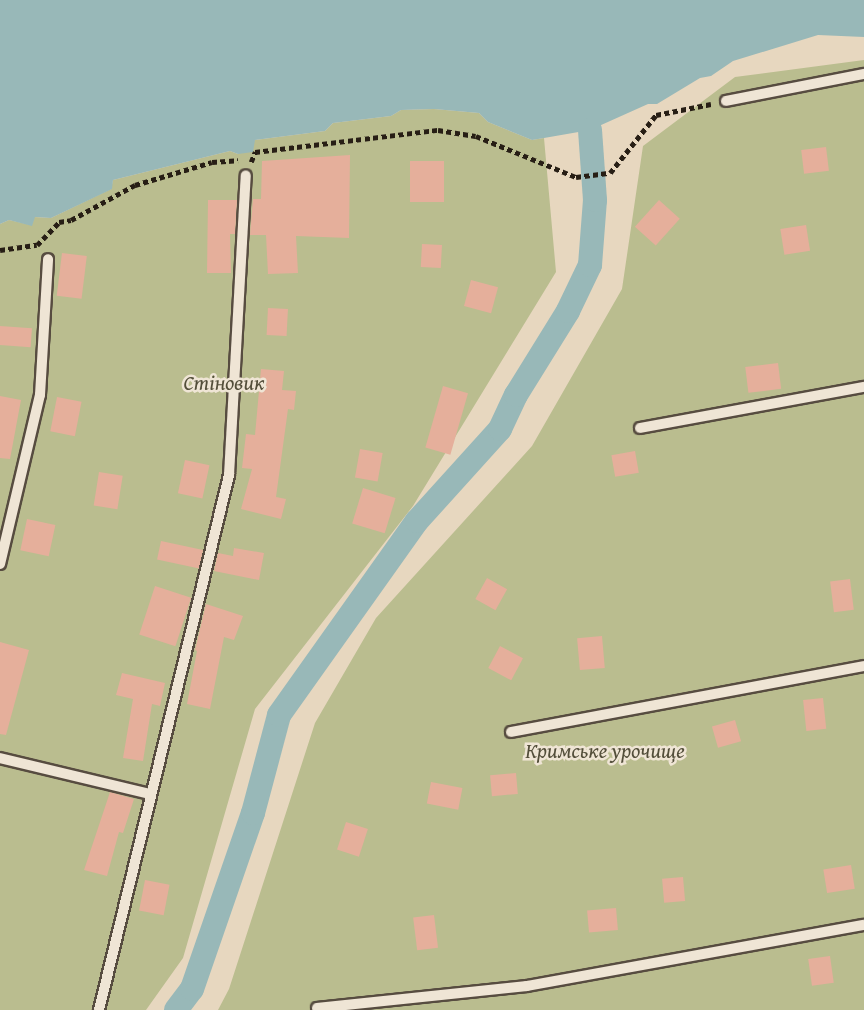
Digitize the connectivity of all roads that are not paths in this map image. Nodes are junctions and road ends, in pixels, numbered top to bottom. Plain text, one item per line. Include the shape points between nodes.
1 (864, 74) edge
2 (726, 101) road end
3 (246, 175) road end
4 (48, 259) dead end
5 (864, 387) edge
6 (639, 428) dead end
7 (0, 564) edge
8 (864, 666) edge
9 (511, 732) dead end
10 (0, 758) edge
11 (150, 794) junction
12 (864, 925) edge
13 (317, 1008) dead end
14 (99, 1010) edge

1 - 2 lane
3 - 11 lane via 229,475
4 - 7 lane via 40,395
5 - 6 lane
8 - 9 lane
10 - 11 lane
11 - 14 lane
12 - 13 lane via 527,986

